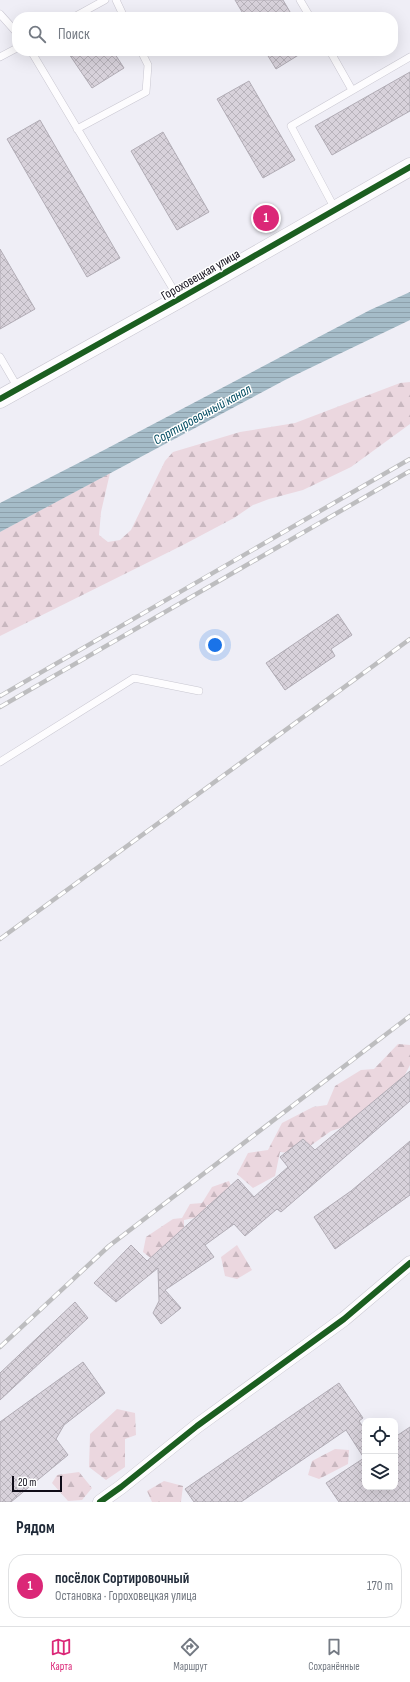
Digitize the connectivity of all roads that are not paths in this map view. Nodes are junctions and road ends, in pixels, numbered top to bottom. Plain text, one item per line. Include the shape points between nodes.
1 (105, 0) edge
2 (116, 0) edge
3 (300, 0) edge
4 (83, 12) edge
5 (122, 12) edge
6 (307, 12) edge
7 (0, 14) edge
8 (12, 27) edge
9 (12, 51) edge
10 (34, 56) edge
11 (144, 56) edge
12 (333, 56) edge
13 (0, 57) edge
14 (410, 57) edge
15 (352, 90) junction
16 (78, 129) junction
17 (410, 167) edge
18 (335, 210) junction
19 (179, 299) junction
20 (0, 357) edge
21 (18, 388) junction
22 (0, 399) edge
23 (199, 691) dead end
24 (0, 762) edge
25 (410, 1263) edge
26 (100, 1502) edge

1 - 4 lane
2 - 5 lane
3 - 6 lane
7 - 8 lane
9 - 13 lane
10 - 16 lane
11 - 16 lane via 148,65 146,92
12 - 15 lane
14 - 15 lane
15 - 18 lane via 291,126
16 - 19 lane
17 - 18 street, Гороховецкая улица
18 - 19 street, Гороховецкая улица
19 - 21 street, Гороховецкая улица
20 - 21 lane
21 - 22 street, Гороховецкая улица
23 - 24 lane via 134,678
25 - 26 street via 344,1319 197,1426

